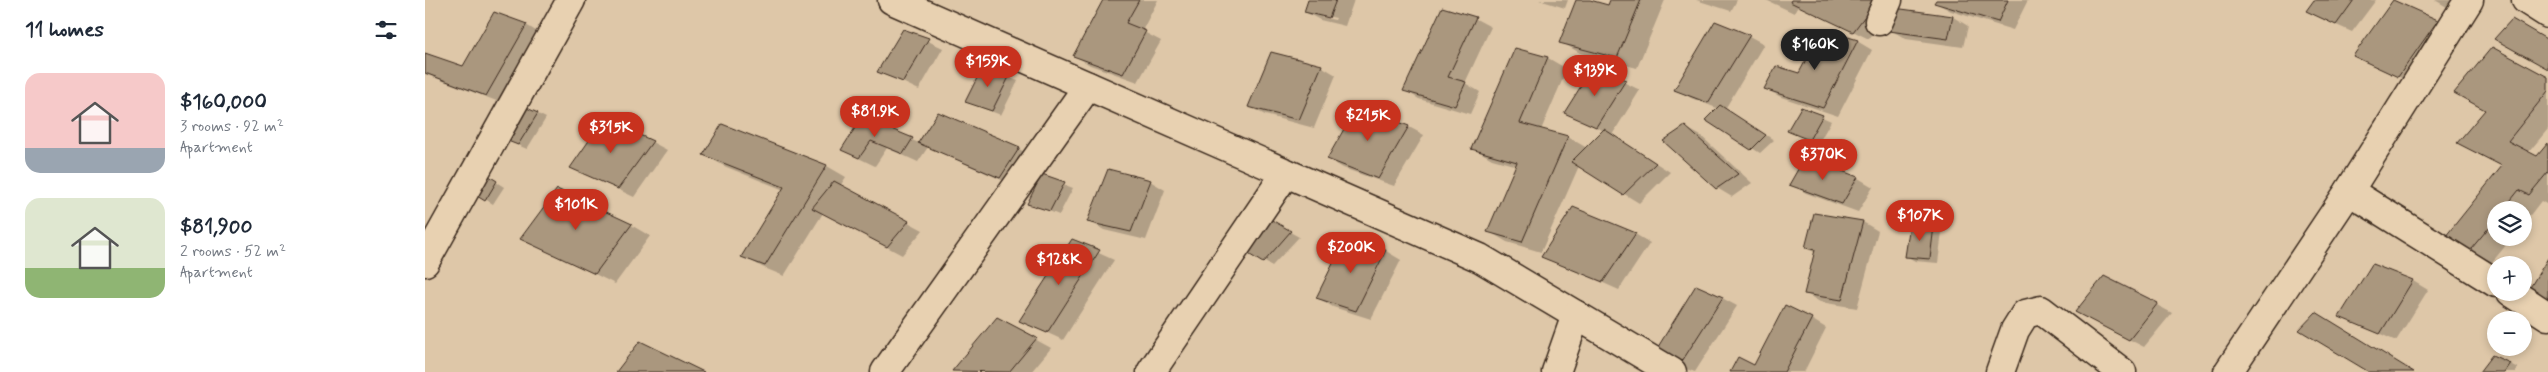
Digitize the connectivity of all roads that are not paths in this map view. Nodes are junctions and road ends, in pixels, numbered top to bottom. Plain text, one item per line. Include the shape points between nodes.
1 (571, 0) edge
2 (892, 0) edge
3 (2469, 0) edge
4 (2526, 0) edge
5 (2548, 14) edge
6 (1088, 86) junction
7 (1287, 173) junction
8 (2349, 191) junction
9 (425, 262) edge
10 (2487, 277) edge
11 (2525, 301) edge
12 (1576, 315) junction
13 (2548, 316) edge
14 (885, 372) edge
15 (1151, 372) edge
16 (1556, 372) edge
17 (1672, 372) edge
18 (1999, 372) edge
19 (2122, 372) edge
20 (2228, 372) edge

1 - 9 street
2 - 6 street
3 - 8 street
4 - 5 street
6 - 7 street
6 - 14 street
7 - 12 street via 1480,258
7 - 15 street
8 - 10 street
8 - 20 street
11 - 13 street
12 - 16 street
12 - 17 street
18 - 19 street via 2015,330 2025,314 2041,310

